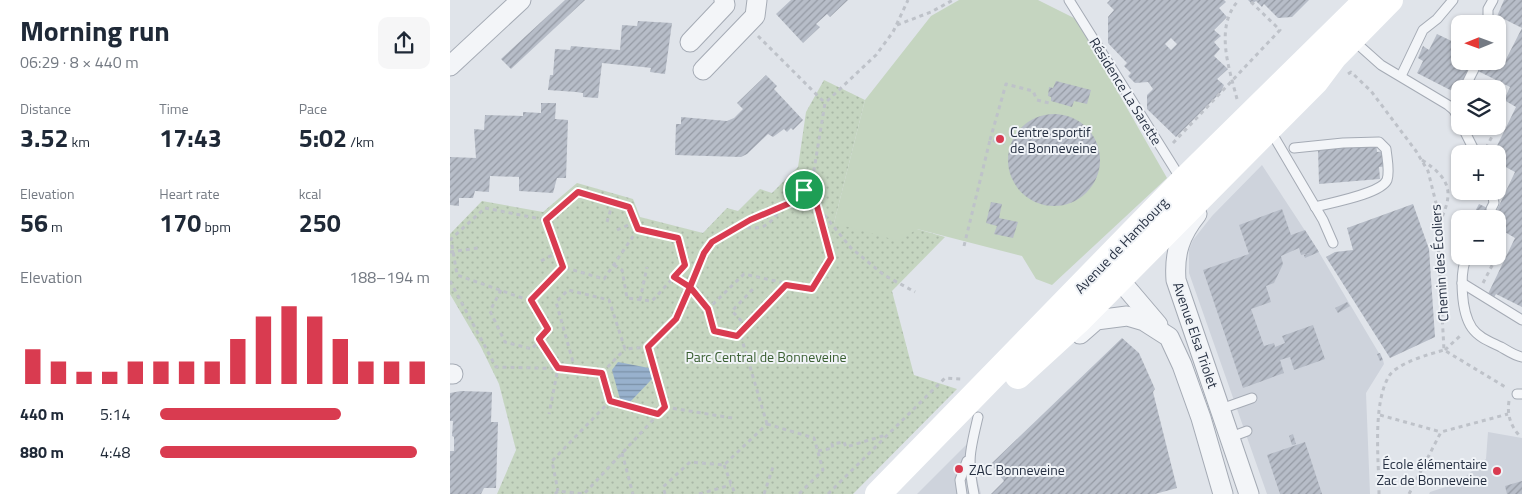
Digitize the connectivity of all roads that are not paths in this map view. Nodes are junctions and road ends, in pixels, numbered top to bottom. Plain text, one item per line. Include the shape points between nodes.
1 (521, 0) edge
2 (724, 0) edge
3 (757, 0) edge
4 (1068, 0) edge
5 (1367, 0) edge
6 (1390, 0) edge
7 (1452, 0) edge
8 (1493, 0) edge
9 (1488, 15) edge
10 (1352, 39) junction
11 (690, 42) dead end
12 (450, 66) edge
13 (703, 70) dead end
14 (1402, 76) junction
15 (1451, 108) edge
16 (1268, 128) junction
17 (1294, 148) dead end
18 (1212, 152) junction
19 (1238, 160) junction
20 (1182, 182) junction
21 (1494, 200) edge
22 (1315, 207) junction
23 (1491, 209) dead end
24 (1333, 243) dead end
25 (1463, 265) edge
26 (1122, 277) junction
27 (1462, 284) junction
28 (1522, 320) edge
29 (1169, 338) junction
30 (1522, 357) edge
31 (1007, 388) junction
32 (1252, 398) dead end
33 (1221, 409) junction
34 (978, 416) junction
35 (1201, 418) junction
36 (969, 455) junction
37 (973, 492) edge
38 (878, 494) edge
39 (902, 494) edge
40 (962, 494) edge
41 (1223, 494) edge
42 (1249, 494) edge

1 - 12 street
2 - 11 street via 725,5
3 - 13 street via 755,16
4 - 20 lane, Résidence La Sarette
5 - 18 street, Avenue de Hambourg via 1274,95
6 - 10 street, Avenue de Hambourg
7 - 14 lane via 1423,30
8 - 9 lane
10 - 14 lane via 1380,65
10 - 16 street, Avenue de Hambourg via 1321,76
14 - 15 lane
16 - 19 street, Avenue de Hambourg
16 - 22 lane
17 - 22 lane via 1379,142 1386,149 1386,182 1377,190
18 - 20 street, Avenue de Hambourg
18 - 26 street via 1205,170 1122,254
19 - 26 street, Avenue de Hambourg
19 - 33 street, Avenue Elsa Triolet via 1185,229 1175,261 1176,280
20 - 38 street, Avenue de Hambourg
21 - 23 lane
22 - 24 lane
25 - 27 lane
26 - 29 street via 1124,286
26 - 31 street, Avenue de Hambourg
27 - 28 lane
27 - 30 lane via 1471,326 1480,336
29 - 31 street via 1144,321 1127,316 1096,320 1029,379
29 - 35 street, Avenue Elsa Triolet
31 - 34 street, Avenue de Hambourg
32 - 33 lane
33 - 35 street
33 - 42 street, Avenue Elsa Triolet via 1239,434
34 - 36 lane
34 - 39 street, Avenue de Hambourg
35 - 41 street, Avenue Elsa Triolet
36 - 37 lane
36 - 40 lane via 960,480

